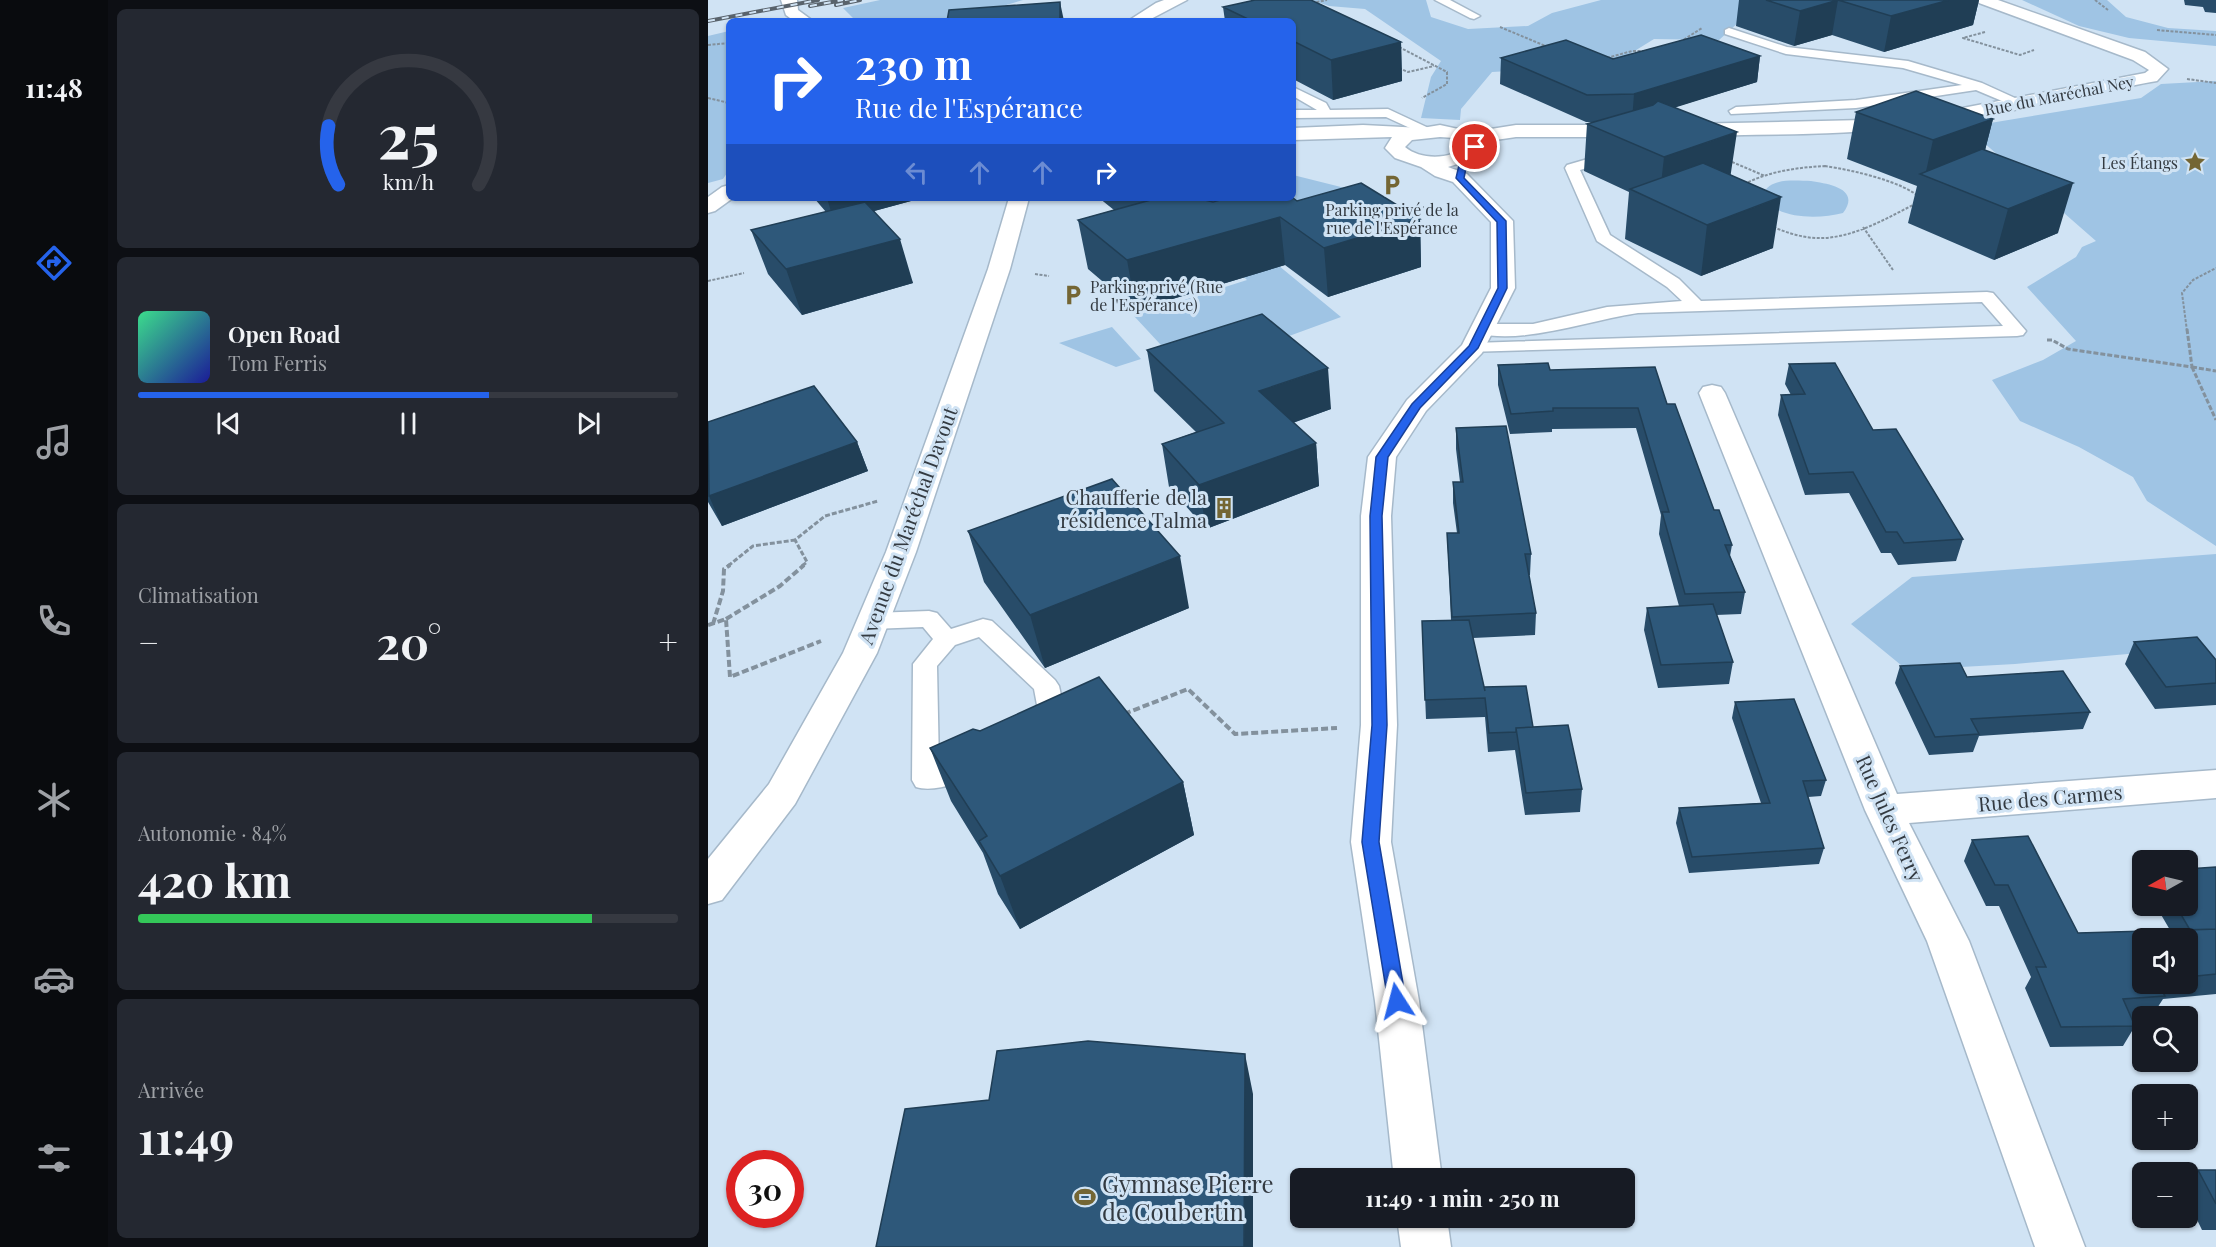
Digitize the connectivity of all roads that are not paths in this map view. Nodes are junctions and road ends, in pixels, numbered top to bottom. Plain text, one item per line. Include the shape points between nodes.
1 (789, 0) edge
2 (1179, 0) edge
3 (1441, 0) edge
4 (1984, 0) edge
5 (1474, 16) road end
6 (800, 18) edge
7 (1141, 18) edge
8 (1729, 32) dead end
9 (1977, 86) junction
10 (1296, 93) edge
11 (2019, 103) junction
12 (1736, 111) dead end
13 (1326, 113) junction
14 (1296, 114) edge
15 (1648, 130) edge
16 (1672, 130) edge
17 (1423, 132) junction
18 (1296, 135) edge
19 (1296, 136) edge
20 (1633, 149) edge
21 (1404, 157) junction
22 (1464, 158) junction
23 (726, 192) edge
24 (1018, 201) edge
25 (708, 207) edge
26 (1698, 307) junction
27 (1478, 338) junction
28 (1712, 393) dead end
29 (872, 621) junction
30 (946, 639) junction
31 (1026, 744) edge
32 (998, 759) edge
33 (2216, 784) edge
34 (1884, 810) junction
35 (708, 888) edge
36 (1417, 1168) edge
37 (1423, 1228) edge
38 (1426, 1247) edge
39 (2060, 1247) edge

1 - 6 street via 791,12
2 - 7 street
3 - 5 lane
4 - 11 street, Rue du Maréchal Ney via 2139,56 2159,69 2151,77
8 - 9 lane via 1786,50 1904,64
9 - 11 lane
9 - 12 lane via 1872,104
10 - 13 lane
11 - 16 street, Rue du Maréchal Ney via 1947,117 1864,126
13 - 14 lane
13 - 17 lane via 1388,113
15 - 22 street via 1516,131
17 - 18 street
17 - 21 street via 1396,143 1395,148
17 - 22 street via 1451,132
19 - 21 street
20 - 26 lane via 1572,168 1603,238 1674,283
21 - 22 street via 1427,162 1442,172
22 - 27 street via 1502,221 1503,288
23 - 25 street
24 - 29 street, Avenue du Maréchal Davout via 999,269 924,487
26 - 27 lane via 1607,312
26 - 27 lane via 1988,297 2017,331
27 - 36 street via 1416,406 1382,457 1376,516 1379,725 1371,842 1397,1001
28 - 34 street, Rue Jules Ferry
29 - 30 lane via 929,619
29 - 35 street, Avenue du Maréchal Davout via 860,652 782,794
30 - 31 lane via 983,627 1046,686 1055,728
30 - 32 lane via 925,664 926,780
33 - 34 street, Rue des Carmes
34 - 39 street, Rue Jules Ferry via 1948,940
37 - 38 street

